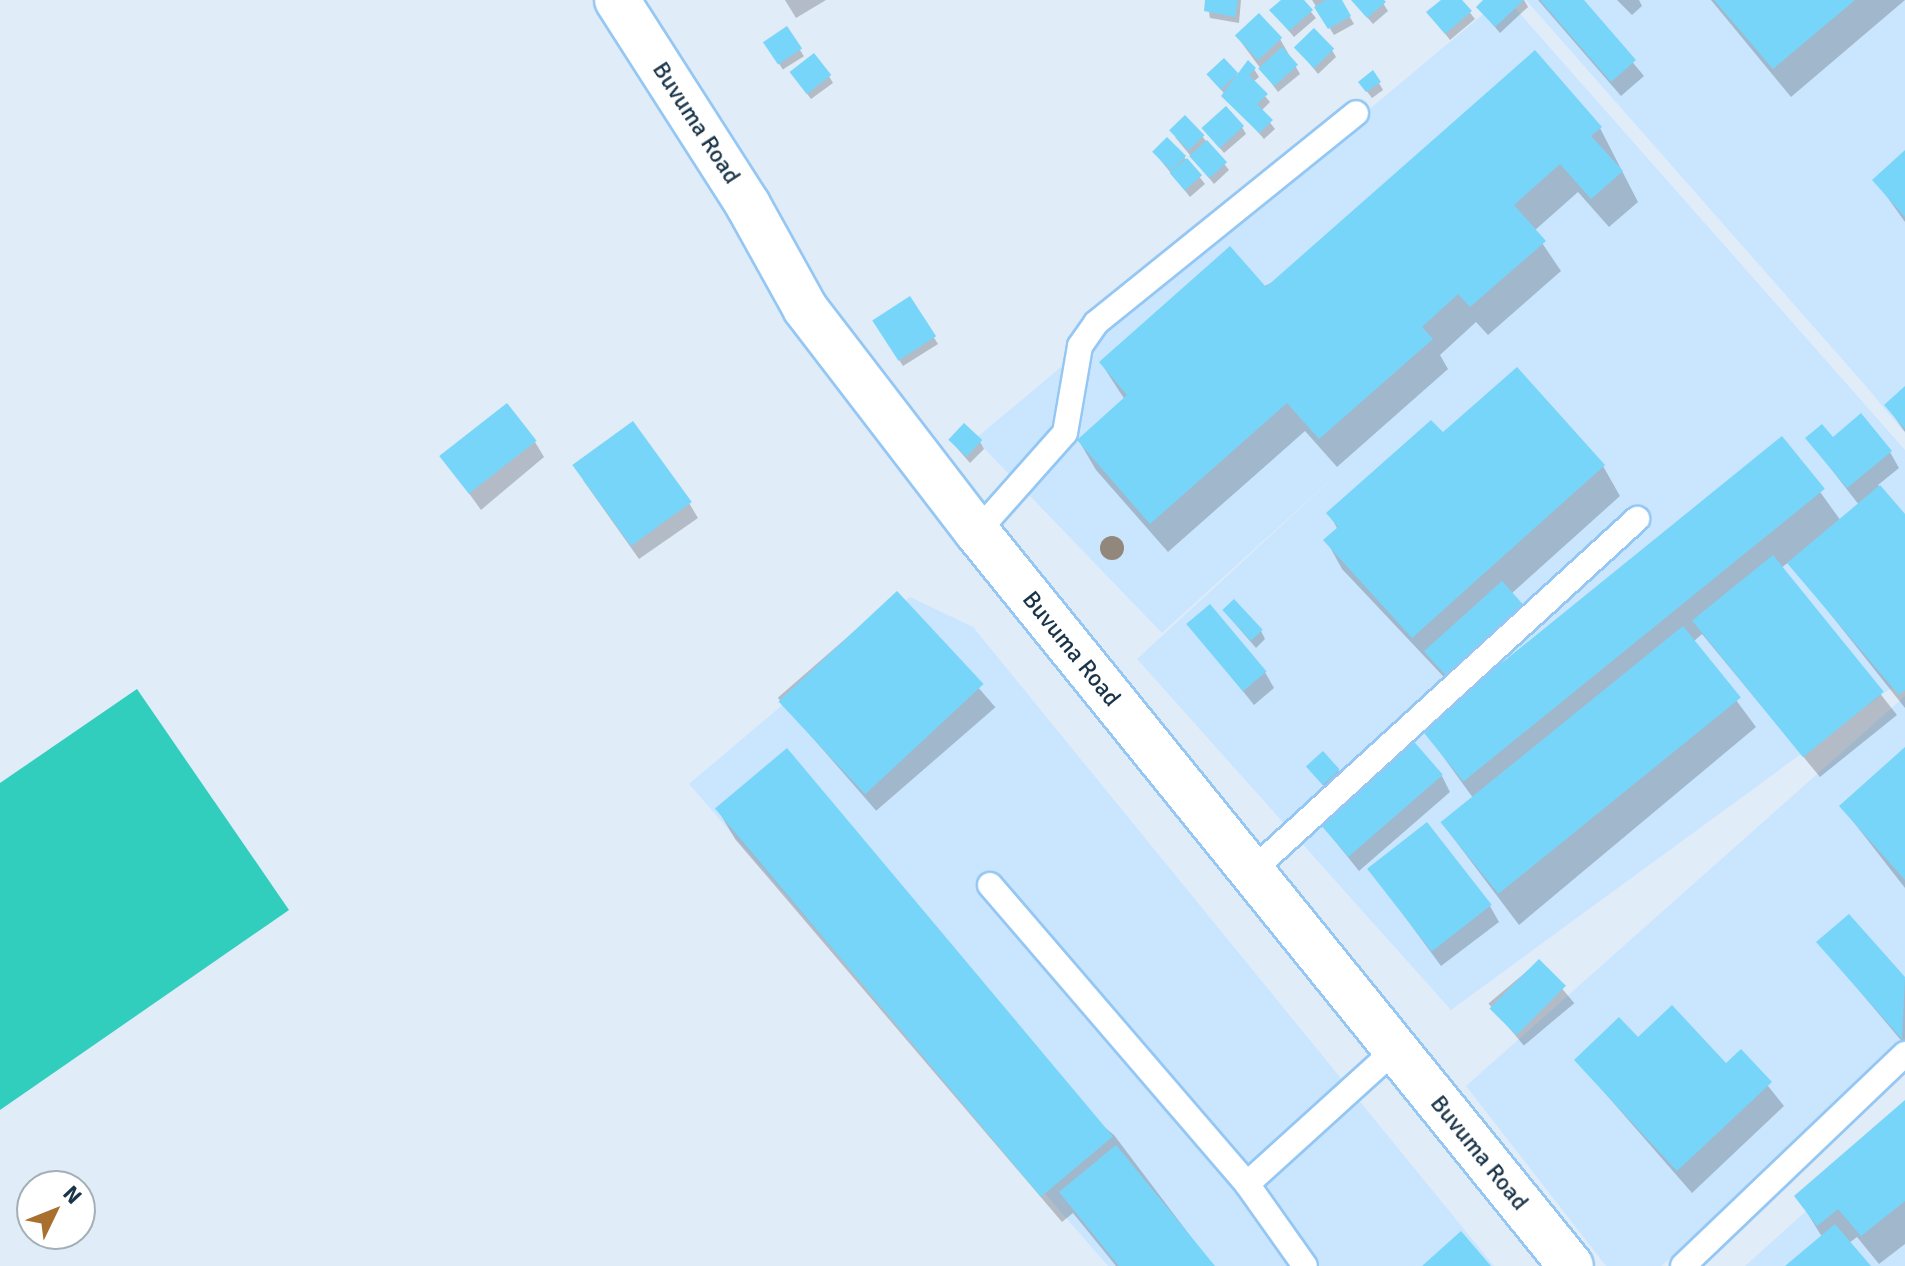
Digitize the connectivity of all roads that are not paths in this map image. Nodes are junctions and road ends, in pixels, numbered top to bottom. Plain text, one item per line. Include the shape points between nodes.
1 (617, 0) edge
2 (1356, 113) dead end
3 (1637, 519) dead end
4 (977, 532) junction
5 (1252, 871) junction
6 (990, 885) dead end
7 (1395, 1050) junction
8 (1905, 1054) edge
9 (1247, 1184) junction
10 (1305, 1266) edge
11 (1571, 1266) edge
12 (1683, 1266) edge

1 - 4 street, Buvuma Road via 748,205 805,308
2 - 4 lane via 1096,323 1080,346 1065,433
3 - 5 lane
4 - 5 street, Buvuma Road
5 - 7 street, Buvuma Road
6 - 9 lane
7 - 9 lane
7 - 11 street, Buvuma Road
8 - 12 lane
9 - 10 lane

